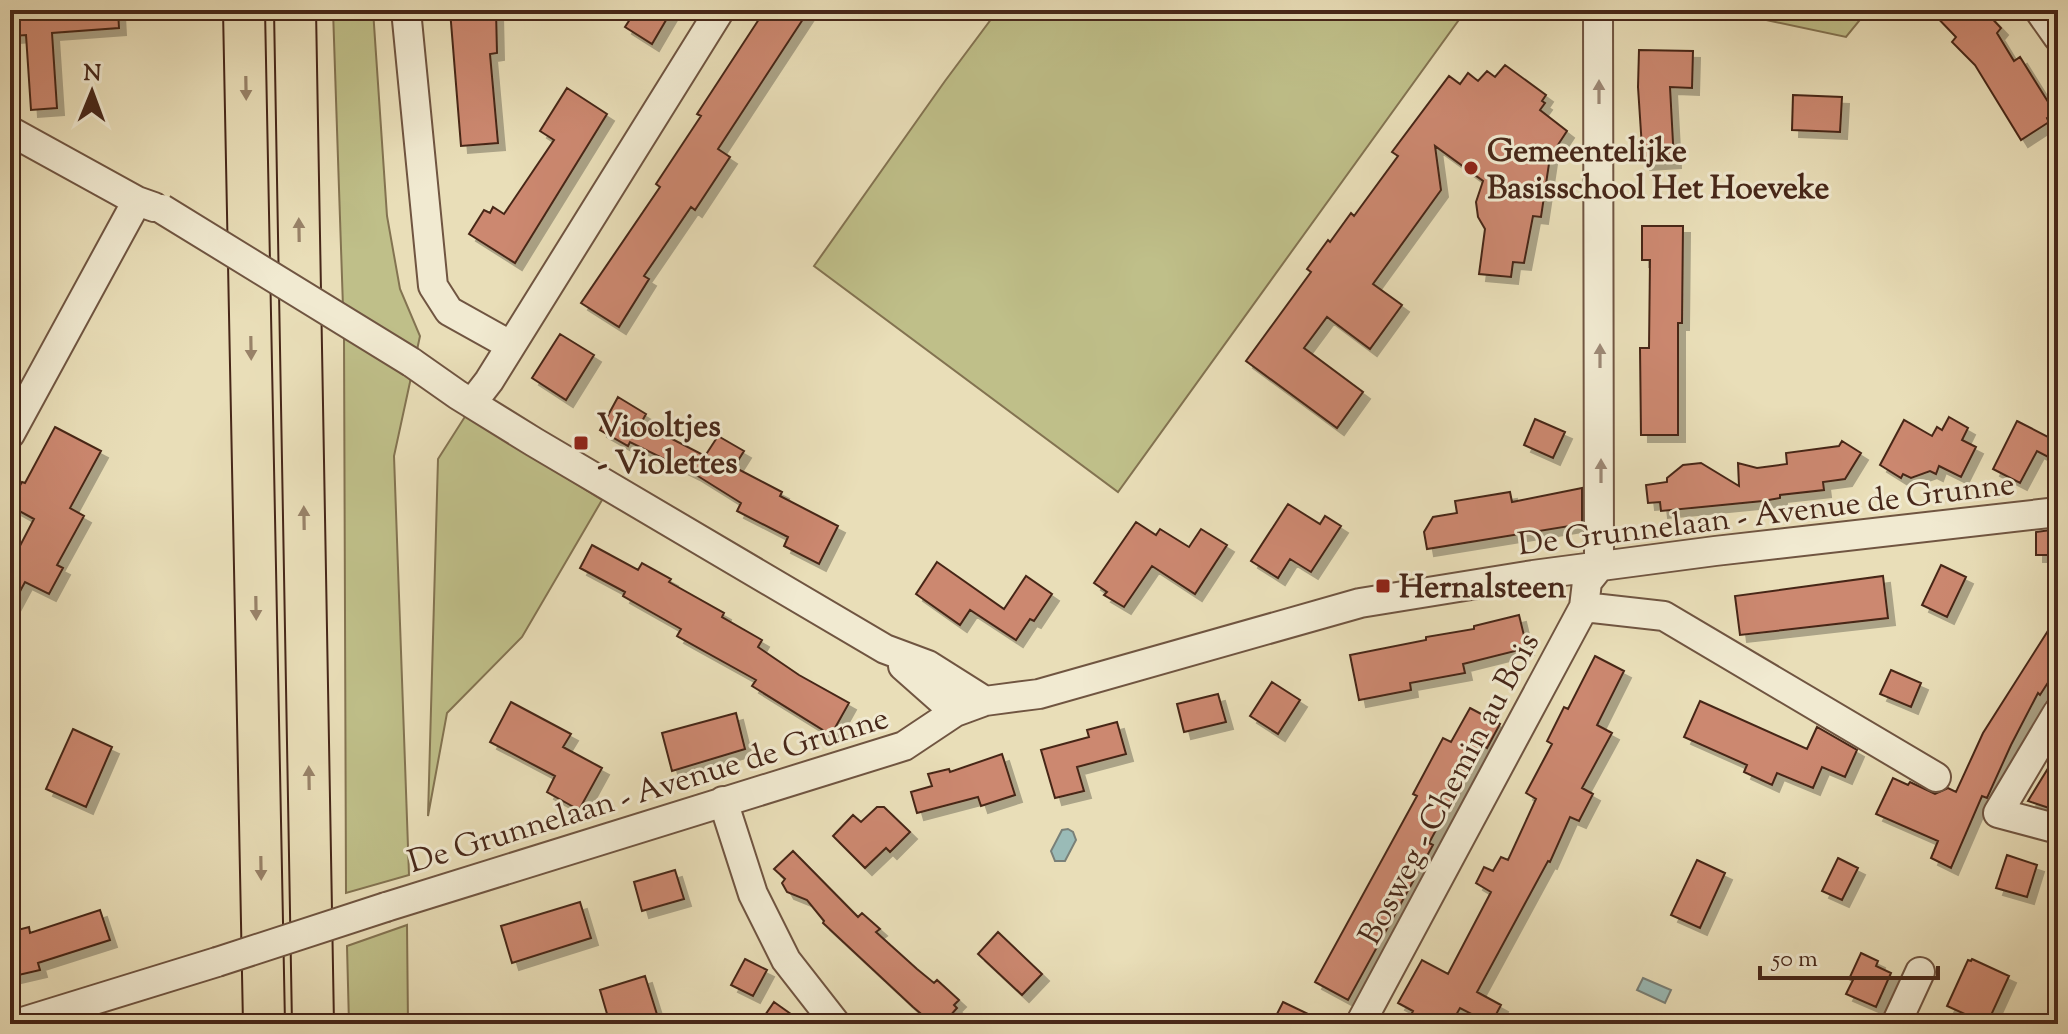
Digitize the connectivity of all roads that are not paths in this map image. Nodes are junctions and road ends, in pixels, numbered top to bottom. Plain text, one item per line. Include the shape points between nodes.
1 (244, 10) edge
2 (295, 10) edge
3 (406, 10) edge
4 (720, 10) edge
5 (1598, 10) edge
6 (2039, 10) edge
7 (2058, 37) edge
8 (10, 131) edge
9 (149, 205) junction
10 (510, 345) junction
11 (472, 403) junction
12 (10, 434) edge
13 (2058, 512) edge
14 (1599, 567) junction
15 (1584, 607) junction
16 (885, 649) junction
17 (985, 701) junction
18 (955, 712) junction
19 (2058, 712) edge
20 (1936, 777) dead end
21 (723, 801) junction
22 (2058, 829) edge
23 (1920, 972) dead end
24 (16, 1024) edge
25 (264, 1024) edge
26 (313, 1024) edge
27 (836, 1024) edge
28 (1360, 1024) edge
29 (1896, 1024) edge

1 -> 25 highway
26 -> 2 highway
3 - 10 street via 433,286 449,311
4 - 10 street
14 -> 5 street, Bosweg - Chemin au Bois
6 - 7 street
8 - 9 street
9 - 11 street, bridge
9 - 12 street
10 - 11 street
11 - 16 street
13 - 14 street, De Grunnelaan - Avenue de Grunne
14 - 15 street, Bosweg - Chemin au Bois via 1587,582
14 - 17 street, De Grunnelaan - Avenue de Grunne via 1360,603 1039,694
15 - 20 street via 1664,616
15 - 28 street, Bosweg - Chemin au Bois
16 - 17 street via 928,665
16 - 18 street
17 - 18 street, De Grunnelaan - Avenue de Grunne
18 - 21 street, De Grunnelaan - Avenue de Grunne via 904,746
19 - 22 street via 1998,813
21 - 24 street, De Grunnelaan - Avenue de Grunne, bridge
21 - 27 street via 753,894 786,960
23 - 29 street

